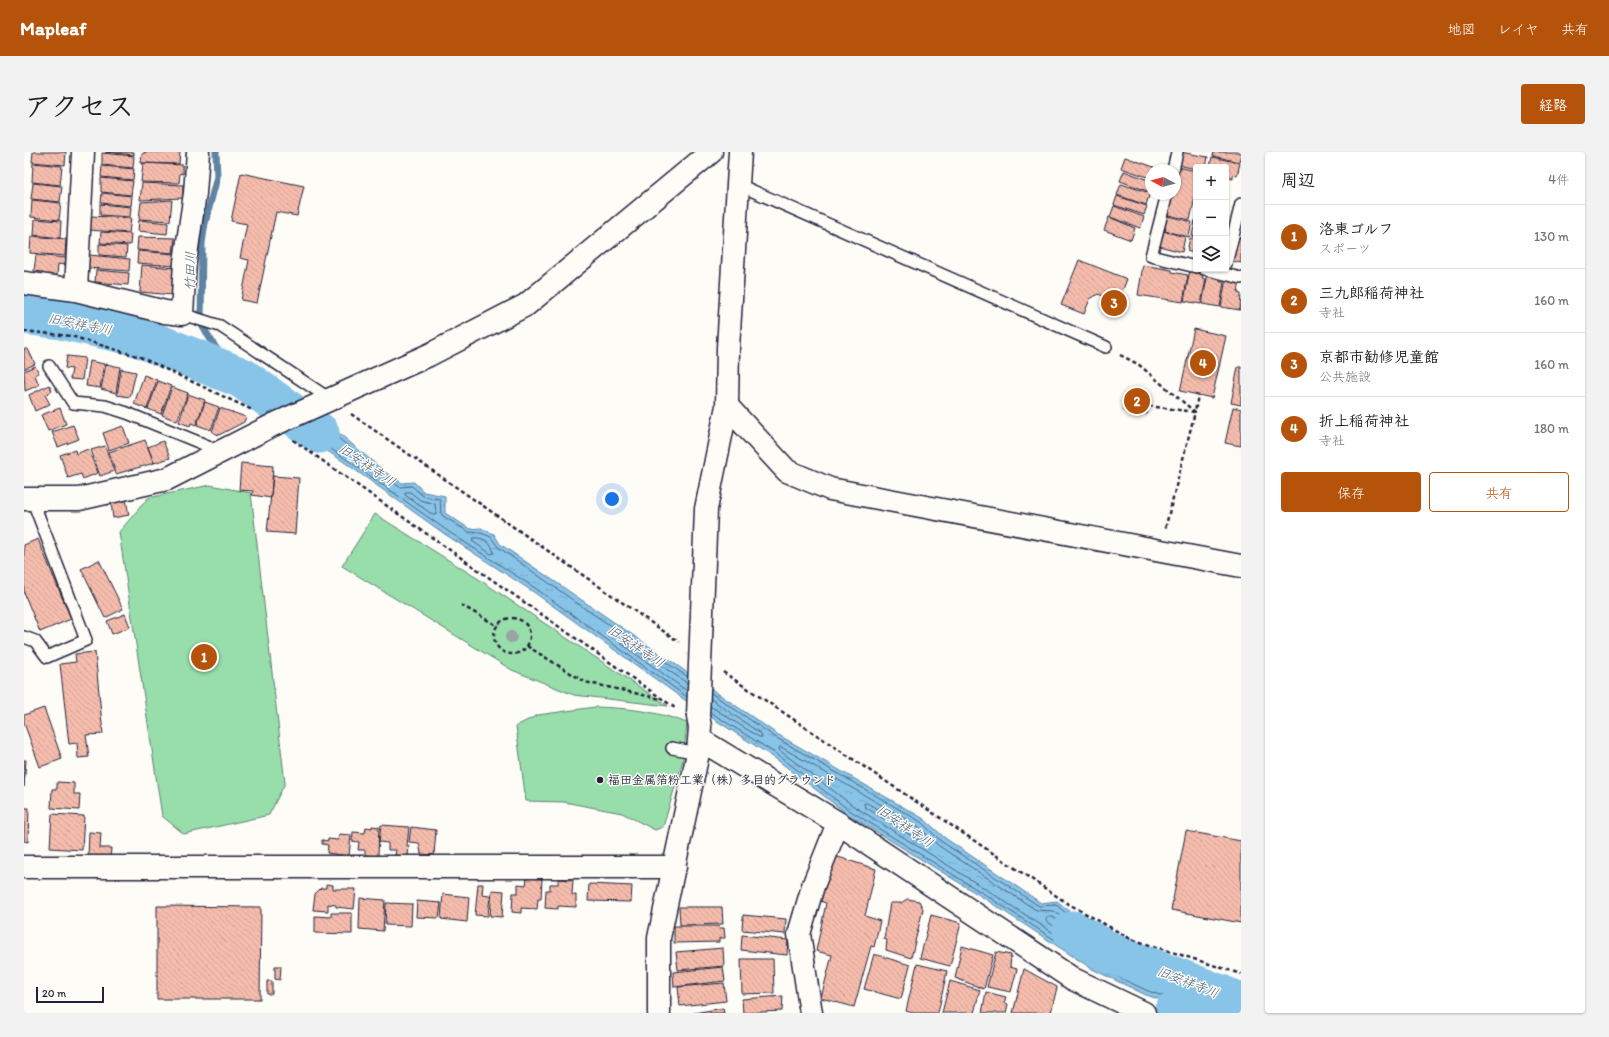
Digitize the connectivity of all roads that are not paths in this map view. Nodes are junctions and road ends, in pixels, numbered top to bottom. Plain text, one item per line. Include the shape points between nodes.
1 (83, 152) edge
2 (198, 152) edge
3 (710, 152) edge
4 (740, 152) edge
5 (1177, 152) edge
6 (1174, 164) edge
7 (737, 184) junction
8 (1166, 200) edge
9 (1241, 204) edge
10 (1229, 253) edge
11 (1193, 266) edge
12 (1229, 271) edge
13 (1241, 278) edge
14 (24, 283) edge
15 (76, 290) junction
16 (186, 316) junction
17 (1106, 348) road end
18 (49, 366) dead end
19 (330, 399) junction
20 (726, 406) junction
21 (214, 456) junction
22 (28, 499) edge
23 (1241, 566) edge
24 (24, 637) edge
25 (699, 734) junction
26 (672, 748) dead end
27 (838, 823) junction
28 (24, 867) edge
29 (675, 867) junction
30 (1131, 1011) edge
31 (659, 1013) edge
32 (811, 1013) edge

1 - 15 street
2 - 16 street via 185,262
3 - 19 street via 526,304 429,355
4 - 7 street
5 - 6 lane
7 - 17 lane
7 - 20 street
8 - 11 lane via 1152,256
9 - 10 lane
12 - 13 lane
14 - 15 street
15 - 16 street
16 - 19 lane via 220,326
18 - 21 lane via 73,403 105,406 128,413 208,446
19 - 21 street
20 - 23 street via 787,471 830,489
20 - 25 street via 706,509
21 - 22 street via 167,480 79,498
22 - 24 lane via 86,640 47,657 35,641
25 - 26 lane
25 - 27 street
25 - 29 street
27 - 30 street via 1073,979
27 - 32 street via 813,886 799,934
28 - 29 street
29 - 31 street via 659,938

